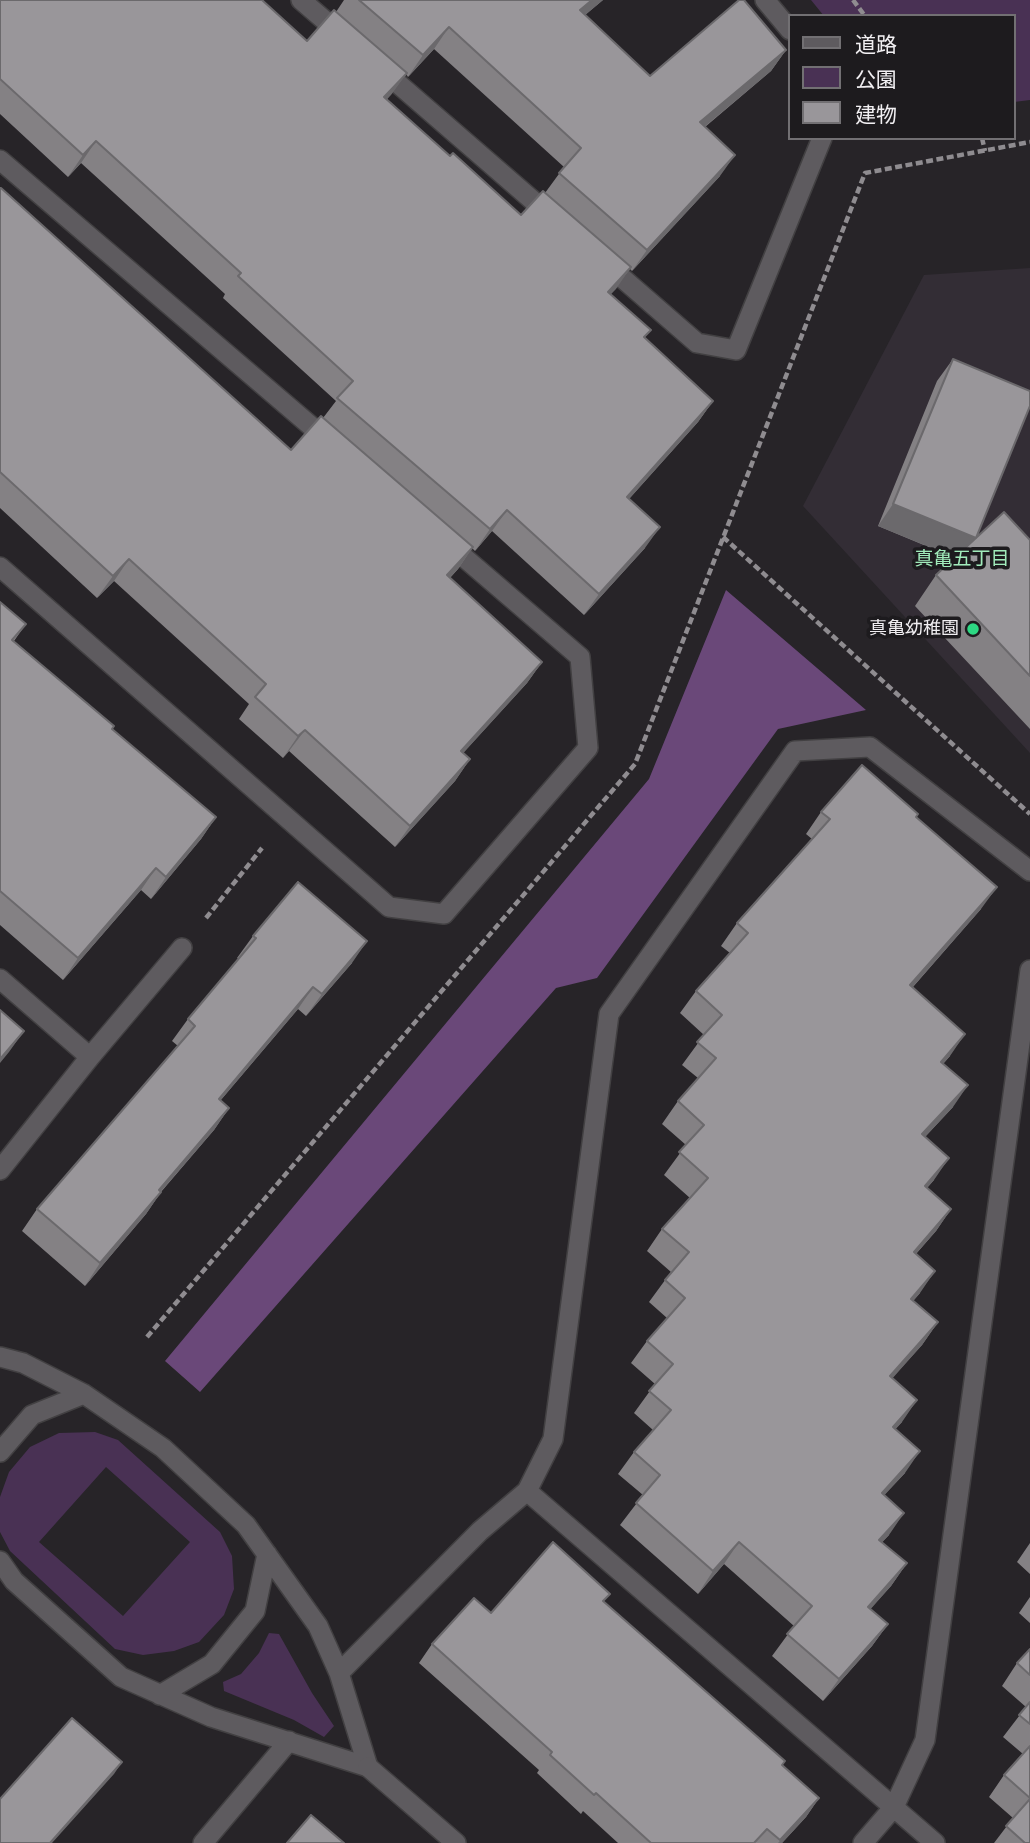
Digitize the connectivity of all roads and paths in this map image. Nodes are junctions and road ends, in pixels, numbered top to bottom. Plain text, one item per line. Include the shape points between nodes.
1 (301, 0) edge
2 (765, 0) edge
3 (788, 28) edge
4 (821, 140) edge
5 (982, 140) edge
6 (1030, 142) edge
7 (985, 151) junction
8 (0, 160) edge
9 (865, 173) dead end
10 (572, 234) edge
11 (593, 252) edge
12 (348, 458) edge
13 (433, 530) edge
14 (723, 537) dead end
15 (0, 568) edge
16 (1030, 814) edge
17 (286, 817) junction
18 (1030, 870) edge
19 (182, 948) joint
20 (1030, 970) edge
21 (0, 979) edge
22 (90, 1057) junction
23 (0, 1170) edge
24 (0, 1357) edge
25 (84, 1394) junction
26 (0, 1452) edge
27 (527, 1491) junction
28 (267, 1554) junction
29 (0, 1561) edge
30 (339, 1673) junction
31 (160, 1695) junction
32 (289, 1741) junction
33 (368, 1767) junction
34 (894, 1807) junction
35 (203, 1843) edge
36 (456, 1843) edge
37 (863, 1843) edge
38 (935, 1843) edge

1 - 10 street
2 - 3 street
4 - 11 street via 736,350 697,343
5 - 7 path
6 - 7 path
7 - 9 path
8 - 12 street
13 - 17 street via 580,657 588,748 444,914 389,906
14 - 16 path
15 - 17 street
17 - 19 path
18 - 27 street via 870,747 795,751 609,1014 552,1439
19 - 22 street
20 - 34 street via 925,1740
21 - 22 street
22 - 23 street
24 - 25 street via 23,1363
25 - 26 street via 32,1415
25 - 28 street via 163,1448 246,1525
27 - 30 street via 480,1531
27 - 34 street
28 - 30 street via 318,1626
28 - 31 street via 255,1611 212,1664
29 - 31 street via 14,1581 121,1677
30 - 33 street
31 - 32 street via 211,1717
32 - 33 street
32 - 35 street
33 - 36 street
34 - 37 street
34 - 38 street

